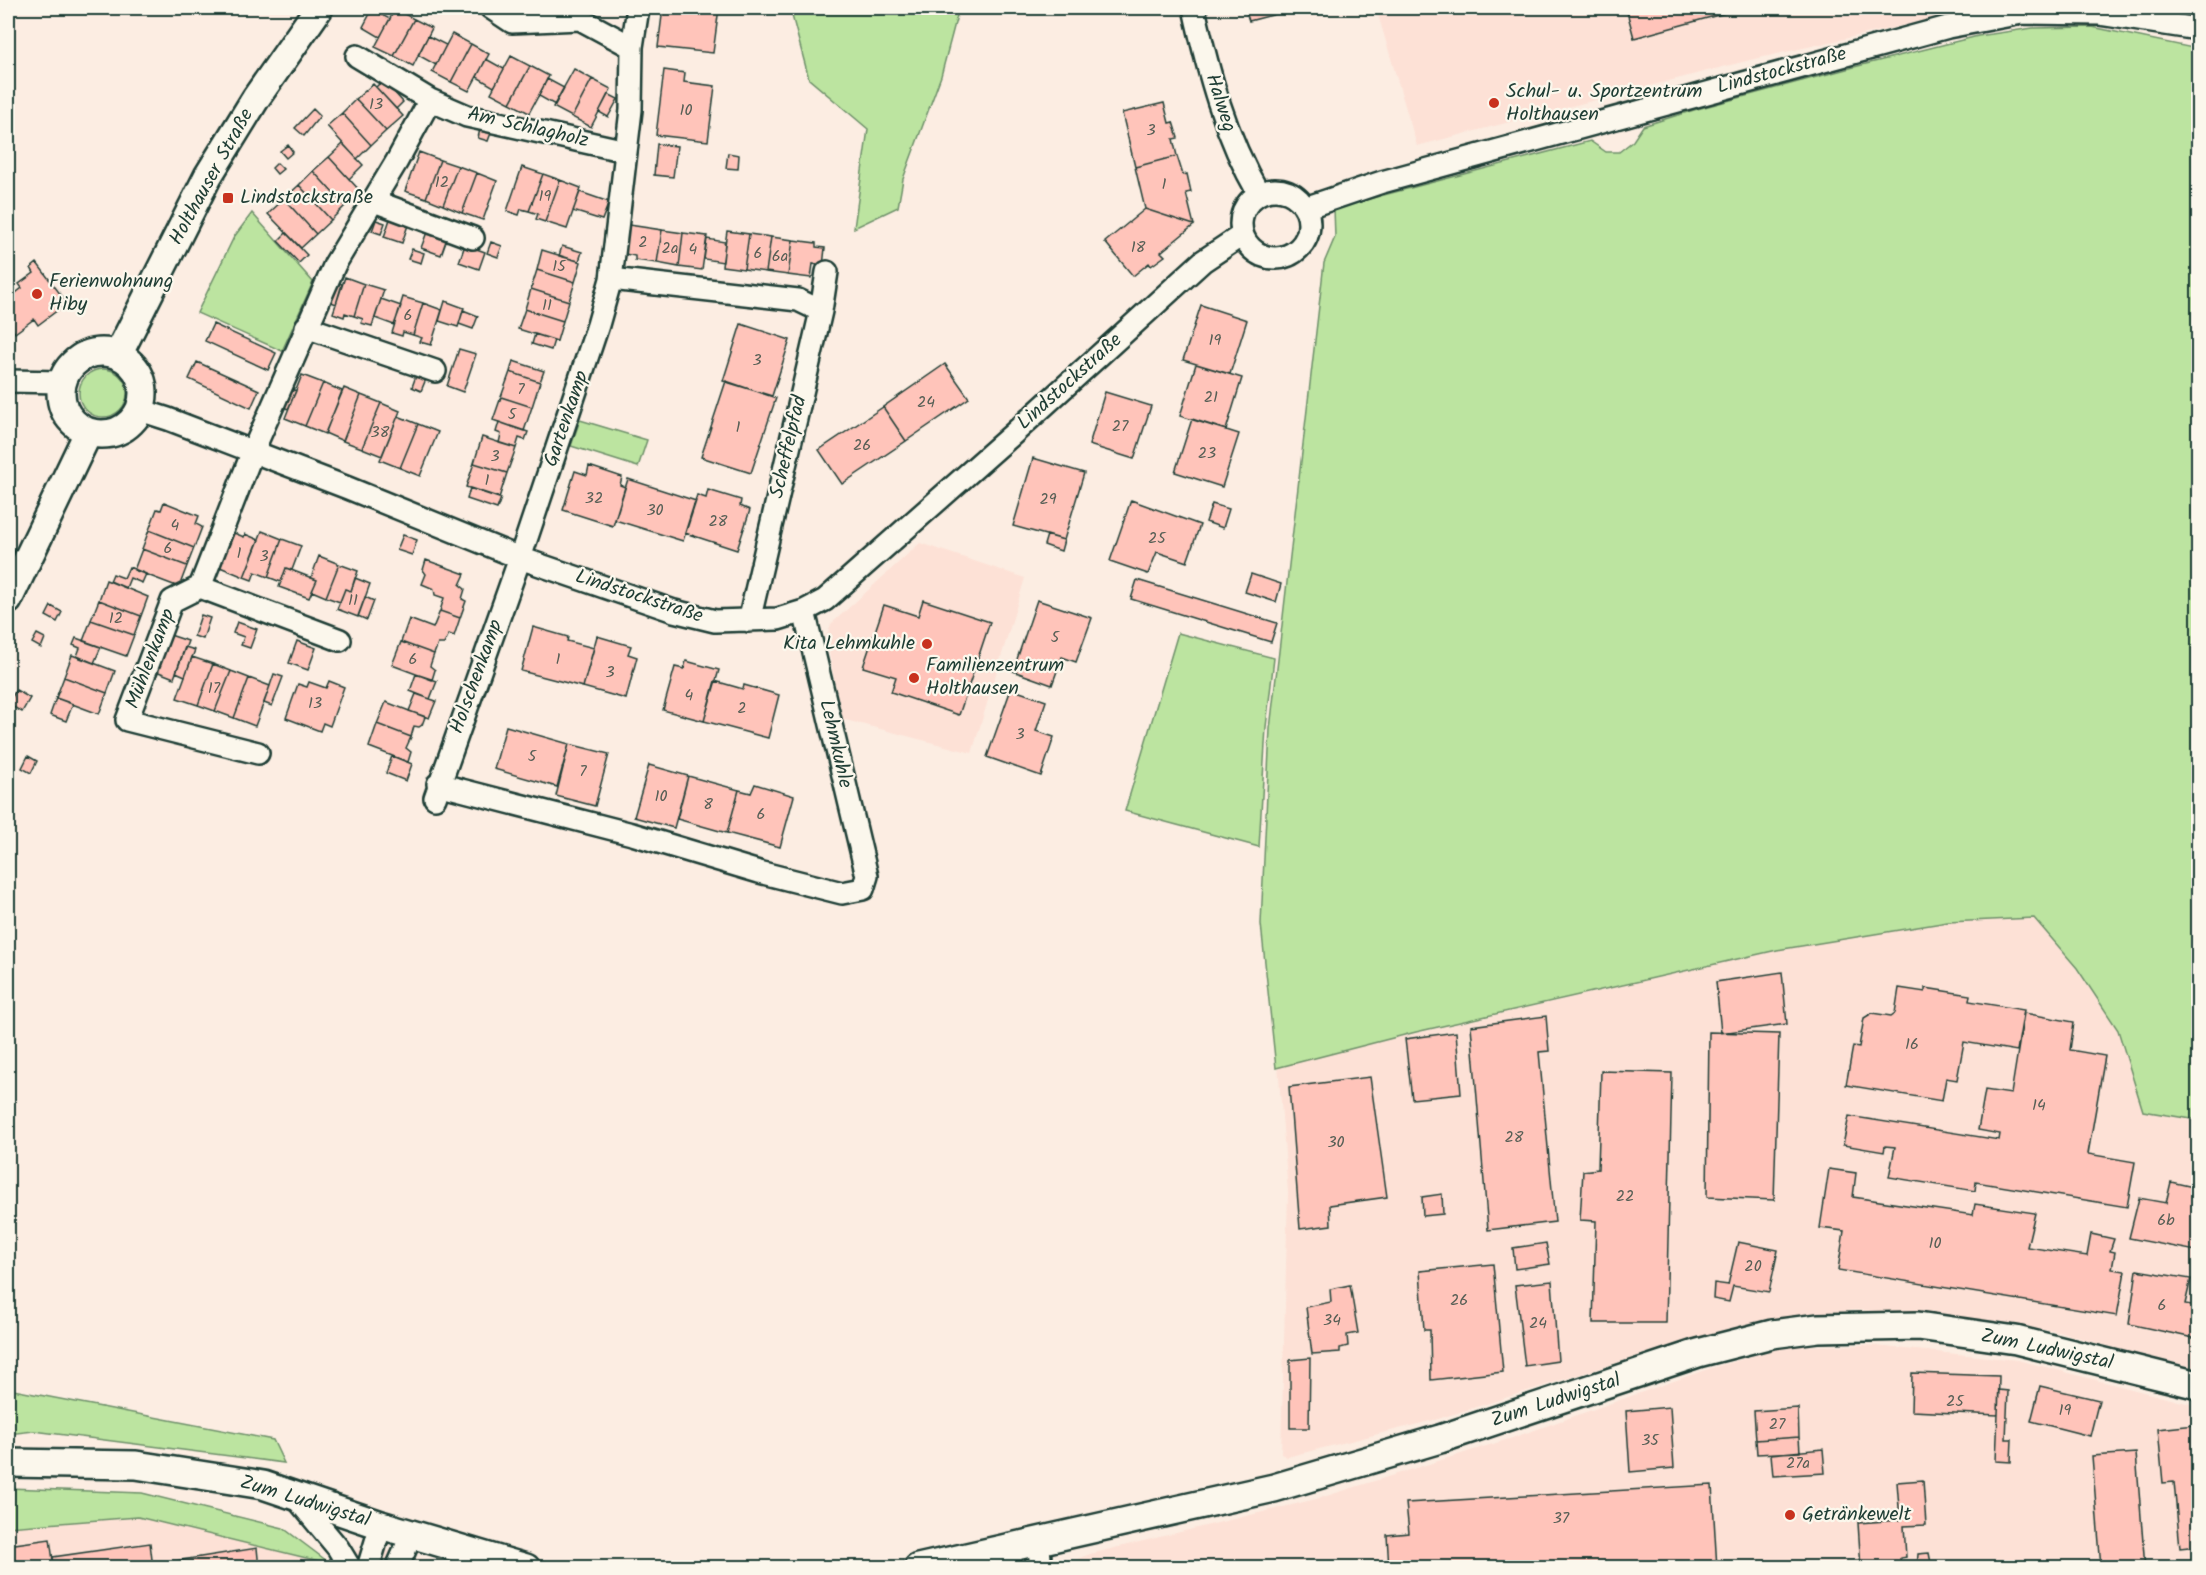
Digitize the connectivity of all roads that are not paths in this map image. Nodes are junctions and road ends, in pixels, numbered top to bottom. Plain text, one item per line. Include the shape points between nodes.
1 (319, 8) edge
2 (491, 8) edge
3 (638, 8) edge
4 (1194, 8) edge
5 (581, 13) edge
6 (2199, 29) edge
7 (632, 47) junction
8 (357, 56) dead end
9 (430, 100) junction
10 (627, 151) junction
11 (1259, 194) junction
12 (374, 201) junction
13 (1305, 208) junction
14 (1242, 235) junction
15 (472, 238) dead end
16 (827, 272) dead end
17 (611, 279) junction
18 (821, 311) junction
19 (306, 327) junction
20 (118, 355) junction
21 (435, 371) dead end
22 (8, 381) edge
23 (62, 382) junction
24 (140, 410) junction
25 (88, 433) junction
26 (253, 452) junction
27 (520, 558) junction
28 (200, 587) junction
29 (8, 600) edge
30 (804, 611) junction
31 (749, 621) junction
32 (339, 640) dead end
33 (258, 753) dead end
34 (867, 876) joint
35 (2199, 1385) edge
36 (8, 1462) edge
37 (294, 1496) junction
38 (381, 1524) junction
39 (412, 1534) junction
40 (1038, 1539) junction
41 (1011, 1558) edge
42 (350, 1568) edge
43 (368, 1568) edge
44 (397, 1568) edge
45 (526, 1568) edge
46 (918, 1568) edge
47 (1041, 1568) edge

1 - 20 street, Holthauser Straße via 208,176
2 - 5 street via 512,22
3 - 7 street, Gartenkamp
4 - 11 street, Halweg via 1227,128
5 - 7 street
6 - 13 street, Lindstockstraße via 2100,14 2022,13 1957,25 1382,182
7 - 10 street, Gartenkamp
8 - 9 street, Am Schlagholz
9 - 10 street, Am Schlagholz via 467,116
9 - 12 street
10 - 17 street, Gartenkamp
11 - 13 street via 1271,190 1291,193
11 - 14 street via 1248,203 1242,218
12 - 15 street
12 - 19 street via 335,264
13 - 14 street via 1309,230 1291,255 1266,257 1253,250
14 - 30 street, Lindstockstraße via 1203,261 825,600
16 - 18 street, Scheffelpfad
17 - 18 street via 798,300
17 - 27 street, Gartenkamp
18 - 31 street, Scheffelpfad
19 - 21 street
19 - 26 street
20 - 23 street via 95,352 84,356 66,371
20 - 24 street via 141,378
22 - 23 street
23 - 25 street via 64,413
24 - 25 street via 133,421 118,431
24 - 26 street, Lindstockstraße
25 - 29 street
26 - 27 street, Lindstockstraße
26 - 28 street
27 - 31 street, Lindstockstraße via 674,611 715,621
27 - 34 street, Holschenkamp via 437,791 632,834 842,893 863,889
28 - 32 street
28 - 33 street, Mühlenkamp via 172,601 127,720
30 - 31 street, Lindstockstraße via 777,619
30 - 34 street, Lehmkuhle
35 - 40 street, Zum Ludwigstal via 2016,1340 1918,1326 1818,1328 1772,1334 1698,1353 1440,1439 1274,1488
36 - 37 street, Zum Ludwigstal via 136,1465 263,1485
37 - 38 street, Zum Ludwigstal
37 - 42 street
38 - 39 street, Zum Ludwigstal
38 - 43 street
39 - 44 street
39 - 45 street, Zum Ludwigstal
40 - 41 street, Zum Ludwigstal
40 - 47 street
41 - 46 street, Zum Ludwigstal

